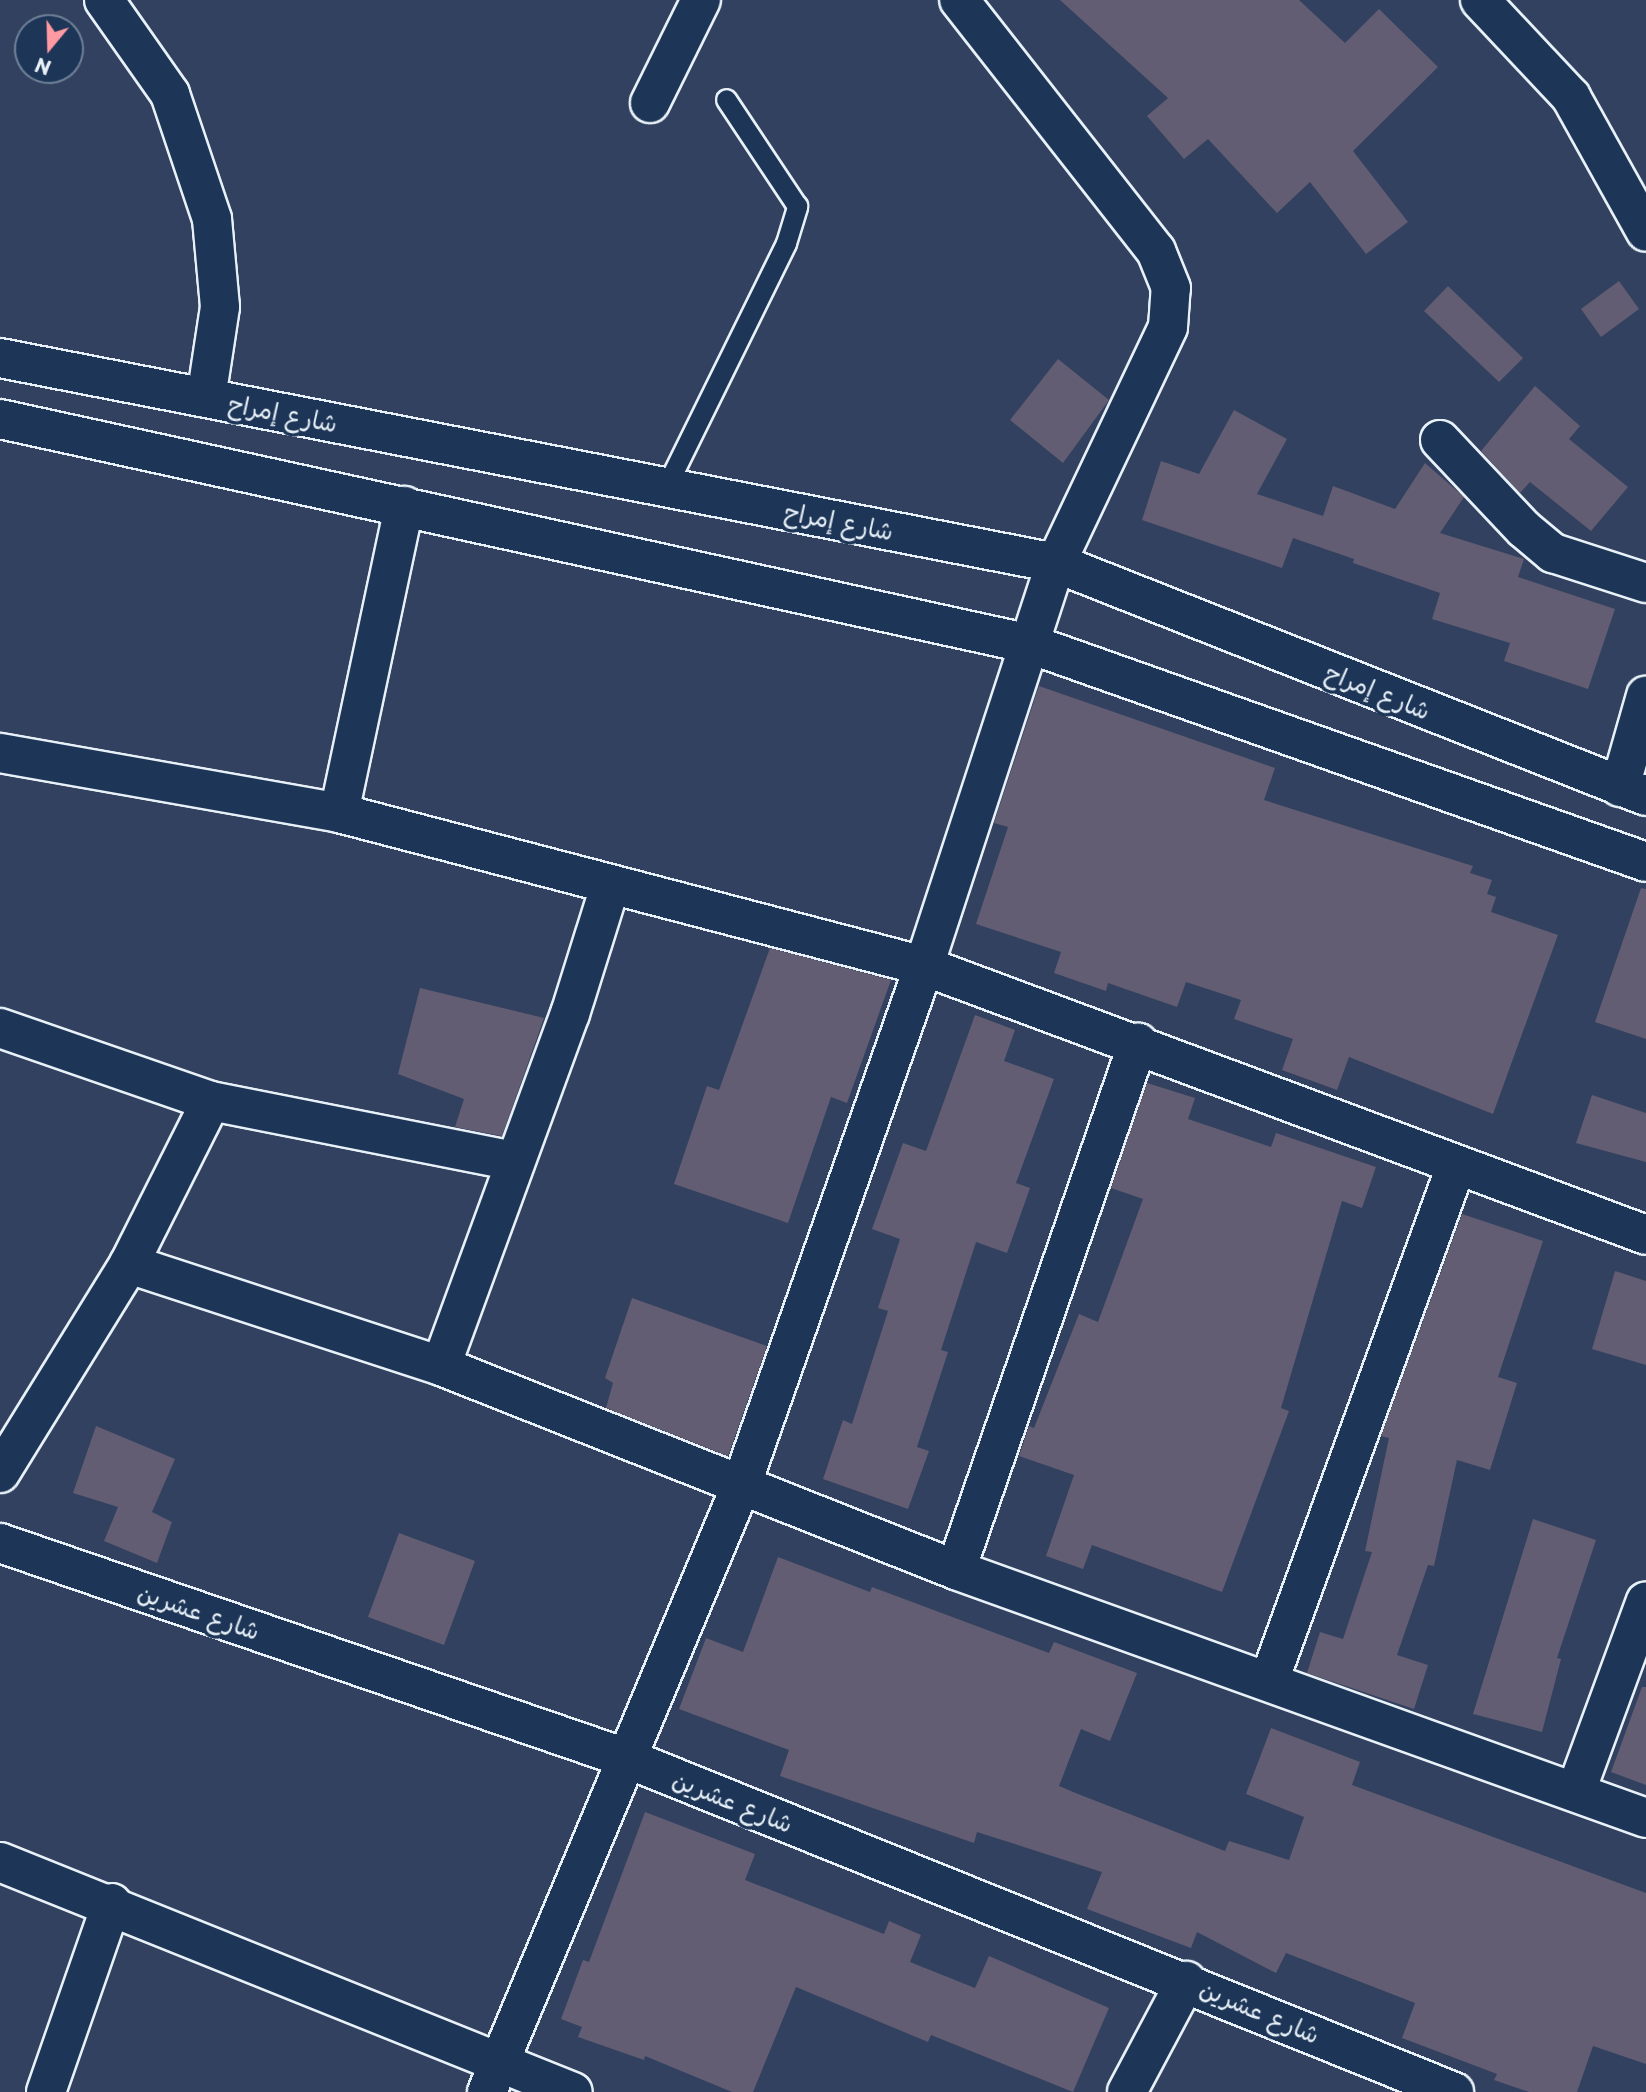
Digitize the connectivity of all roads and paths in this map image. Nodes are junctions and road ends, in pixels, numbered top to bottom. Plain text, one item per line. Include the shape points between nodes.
1 (104, 0) edge
2 (701, 0) edge
3 (959, 0) edge
4 (1480, 0) edge
5 (726, 99) dead end
6 (650, 103) dead end
7 (1642, 217) edge
8 (0, 358) edge
9 (206, 398) junction
10 (0, 419) edge
11 (1440, 440) dead end
12 (666, 487) junction
13 (404, 506) junction
14 (1056, 563) junction
15 (1646, 583) edge
16 (1030, 644) junction
17 (1646, 696) edge
18 (0, 753) edge
19 (1633, 792) edge
20 (339, 813) junction
21 (1646, 862) edge
22 (610, 886) junction
23 (924, 966) junction
24 (0, 1028) edge
25 (1138, 1043) junction
26 (211, 1101) junction
27 (515, 1161) junction
28 (1456, 1166) junction
29 (1646, 1235) edge
30 (129, 1264) junction
31 (441, 1366) junction
32 (0, 1473) edge
33 (741, 1486) junction
34 (0, 1544) edge
35 (956, 1570) junction
36 (1646, 1601) edge
37 (1269, 1681) junction
38 (625, 1758) junction
39 (1576, 1791) junction
40 (1646, 1818) edge
41 (0, 1862) edge
42 (112, 1903) junction
43 (1186, 1980) junction
44 (494, 2077) edge
45 (46, 2092) edge
46 (573, 2092) edge
47 (1127, 2092) edge
48 (1454, 2092) edge

1 - 9 street via 170,94 212,219 220,307
2 - 6 street
3 - 14 street via 1156,251 1171,288 1168,327
4 - 7 street via 1571,97
5 - 12 lane via 797,206 786,243
8 - 9 street, شارع إمراح
9 - 12 street, شارع إمراح
10 - 13 street
11 - 15 street via 1524,529 1553,553
12 - 14 street, شارع إمراح
13 - 16 street
13 - 20 street
14 - 16 street
14 - 19 street, شارع إمراح
16 - 21 street
16 - 23 street
17 - 19 street
18 - 20 street
20 - 22 street
22 - 23 street
22 - 27 street via 570,1014
23 - 25 street
23 - 33 street
24 - 26 street
25 - 28 street
25 - 35 street
26 - 27 street
26 - 30 street
27 - 31 street
28 - 29 street
28 - 37 street
30 - 31 street
30 - 32 street
31 - 33 street
33 - 35 street
33 - 38 street
34 - 38 street, شارع عشرين
35 - 37 street
36 - 39 street
37 - 39 street
38 - 43 street, شارع عشرين
38 - 44 street
39 - 40 street
41 - 42 street
42 - 44 street
42 - 45 street
43 - 47 street
43 - 48 street, شارع عشرين
44 - 46 street

